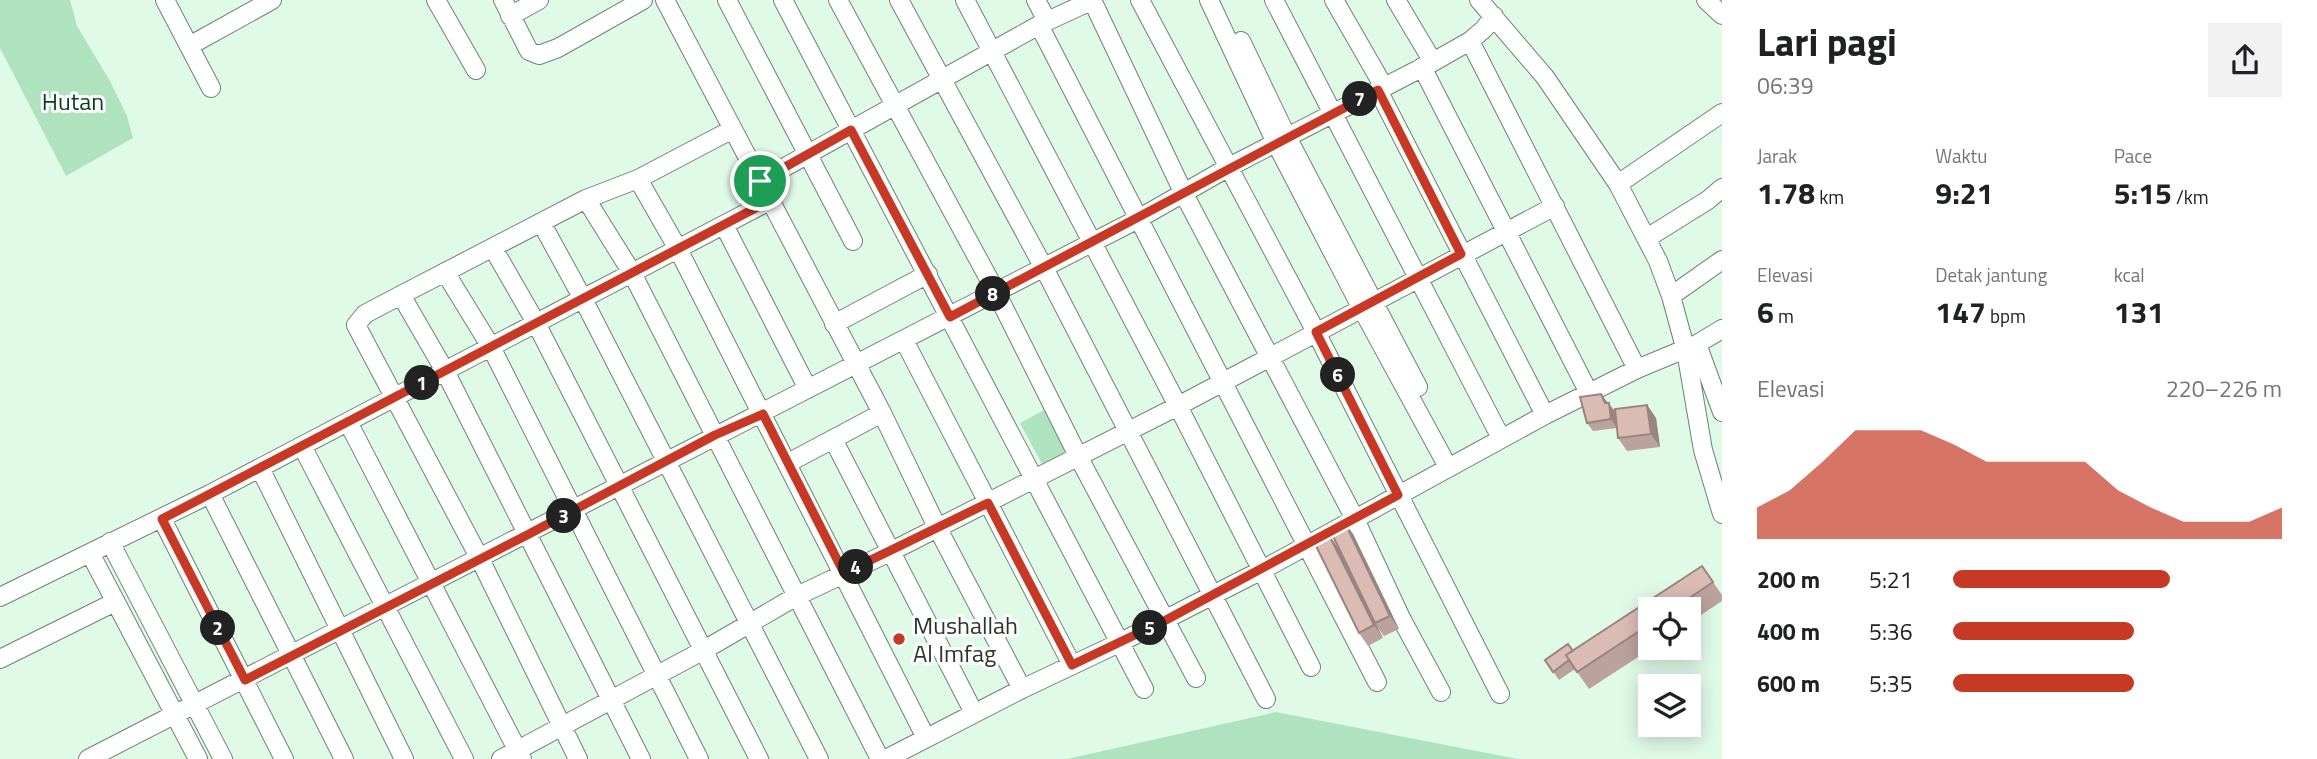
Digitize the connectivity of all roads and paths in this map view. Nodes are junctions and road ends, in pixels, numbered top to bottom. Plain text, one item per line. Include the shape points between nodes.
1 (165, 0) edge
2 (272, 0) edge
3 (436, 0) edge
4 (540, 0) edge
5 (643, 0) edge
6 (665, 0) edge
7 (727, 0) edge
8 (783, 0) edge
9 (838, 0) edge
10 (899, 0) edge
11 (965, 0) edge
12 (1036, 0) edge
13 (1092, 0) edge
14 (1140, 0) edge
15 (1209, 0) edge
16 (1222, 0) edge
17 (1274, 0) edge
18 (1334, 0) edge
19 (1396, 0) edge
20 (1479, 0) edge
21 (1708, 1) edge
22 (506, 8) edge
23 (1722, 15) edge
24 (1493, 16) junction
25 (1043, 23) junction
26 (1470, 41) junction
27 (189, 46) junction
28 (991, 52) junction
29 (1427, 64) junction
30 (476, 70) dead end
31 (942, 78) junction
32 (211, 88) dead end
33 (1381, 88) junction
34 (896, 104) junction
35 (1722, 113) edge
36 (1334, 114) junction
37 (733, 129) junction
38 (851, 130) junction
39 (1281, 140) junction
40 (808, 154) junction
41 (1229, 167) junction
42 (638, 179) junction
43 (760, 181) junction
44 (1618, 184) junction
45 (1722, 188) edge
46 (1184, 194) junction
47 (586, 199) junction
48 (771, 200) junction
49 (1555, 206) junction
50 (1138, 219) junction
51 (541, 224) junction
52 (724, 225) junction
53 (1506, 231) junction
54 (1647, 238) junction
55 (853, 241) dead end
56 (1092, 242) junction
57 (493, 248) junction
58 (678, 249) junction
59 (1461, 254) junction
60 (1722, 260) edge
61 (1044, 268) junction
62 (445, 272) junction
63 (632, 273) junction
64 (928, 274) junction
65 (1418, 277) junction
66 (996, 292) junction
67 (401, 295) junction
68 (1671, 296) junction
69 (583, 299) junction
70 (1367, 304) junction
71 (950, 317) junction
72 (536, 323) junction
73 (834, 324) junction
74 (1722, 330) edge
75 (1316, 332) junction
76 (904, 340) junction
77 (491, 347) junction
78 (1692, 347) junction
79 (1269, 358) junction
80 (857, 365) junction
81 (1636, 369) junction
82 (445, 371) junction
83 (1224, 382) junction
84 (808, 389) junction
85 (1588, 393) junction
86 (393, 397) junction
87 (1178, 406) junction
88 (1722, 412) edge
89 (882, 413) junction
90 (763, 414) junction
91 (1545, 415) junction
92 (348, 422) junction
93 (1128, 431) junction
94 (715, 435) junction
95 (1501, 438) junction
96 (834, 439) junction
97 (302, 446) junction
98 (1078, 456) junction
99 (666, 461) junction
100 (788, 463) junction
101 (1453, 464) junction
102 (260, 468) junction
103 (1035, 478) junction
104 (620, 486) junction
105 (210, 494) junction
106 (1398, 495) junction
107 (988, 503) junction
108 (575, 510) junction
109 (1722, 514) edge
110 (162, 519) junction
111 (1355, 519) junction
112 (937, 527) junction
113 (529, 534) junction
114 (110, 542) junction
115 (1308, 545) junction
116 (890, 552) junction
117 (90, 553) junction
118 (480, 559) junction
119 (1262, 570) junction
120 (844, 573) junction
121 (431, 584) junction
122 (1214, 595) junction
123 (0, 597) edge
124 (795, 597) junction
125 (115, 602) junction
126 (385, 608) junction
127 (1166, 620) junction
128 (748, 623) junction
129 (339, 631) junction
130 (1119, 643) junction
131 (704, 650) junction
132 (292, 655) junction
133 (0, 659) edge
134 (1072, 665) junction
135 (1311, 667) dead end
136 (656, 675) junction
137 (1196, 678) dead end
138 (245, 680) junction
139 (1377, 682) dead end
140 (1022, 688) junction
141 (1144, 689) dead end
142 (1441, 692) dead end
143 (1500, 694) dead end
144 (1266, 699) dead end
145 (610, 700) junction
146 (196, 704) junction
147 (974, 713) junction
148 (175, 715) junction
149 (561, 726) junction
150 (926, 738) junction
151 (519, 754) edge
152 (88, 759) edge
153 (198, 759) edge
154 (223, 759) edge
155 (284, 759) edge
156 (344, 759) edge
157 (404, 759) edge
158 (464, 759) edge
159 (500, 759) edge
160 (578, 759) edge
161 (641, 759) edge
162 (699, 759) edge
163 (759, 759) edge
164 (819, 759) edge
165 (880, 759) edge
166 (886, 759) edge

1 - 27 street
2 - 27 street
3 - 30 street
4 - 22 street
5 - 22 street via 539,55 529,51
6 - 37 street
7 - 40 street
8 - 38 street
9 - 34 street
10 - 31 street
11 - 28 street
12 - 25 street
13 - 25 street
13 - 46 street
14 - 41 street
15 - 39 street
16 - 39 street
17 - 36 street
18 - 33 street
19 - 29 street
20 - 24 street
21 - 23 street
24 - 26 street
24 - 44 street via 1545,77
25 - 28 street
25 - 50 street
26 - 29 street
26 - 49 street
27 - 32 street
28 - 31 street
28 - 56 street
29 - 33 street
29 - 53 street
31 - 34 street
31 - 61 street
33 - 36 street
33 - 59 street
34 - 38 street
34 - 66 street
35 - 44 street
36 - 39 street
36 - 65 street
37 - 42 street
37 - 43 street
38 - 40 street
38 - 64 street
39 - 41 street
39 - 70 street
40 - 43 street
40 - 55 street
41 - 46 street
41 - 75 street
42 - 47 street
42 - 58 street
43 - 48 street
44 - 54 street
45 - 54 street
46 - 50 street
46 - 79 street
47 - 51 street
47 - 63 street
48 - 52 street
48 - 73 street
49 - 53 street
49 - 81 street
50 - 56 street
50 - 83 street
51 - 57 street
51 - 69 street
52 - 58 street
52 - 84 street
53 - 59 street
53 - 85 street
54 - 68 street
56 - 61 street
56 - 87 street
57 - 62 street
57 - 72 street
58 - 63 street
58 - 90 street
59 - 65 street
59 - 91 street
60 - 68 street
61 - 66 street
61 - 93 street
62 - 67 street
62 - 77 street
63 - 69 street
63 - 94 street
64 - 71 street
64 - 73 street
65 - 70 street
65 - 95 street
66 - 71 street
66 - 98 street
67 - 82 street
67 - 86 street via 365,314 356,325
68 - 78 street
69 - 72 street
69 - 99 street
70 - 75 street
70 - 101 street
71 - 76 street
71 - 103 street
72 - 77 street
72 - 104 street
73 - 80 street
74 - 78 street
75 - 79 street
75 - 106 street
76 - 80 street
76 - 107 street
77 - 82 street
77 - 108 street
78 - 81 street
78 - 88 street
78 - 109 street via 1703,450
79 - 83 street
79 - 111 street
80 - 84 street
80 - 89 street
81 - 85 street
82 - 86 street
82 - 113 street
83 - 87 street
83 - 115 street
84 - 90 street
85 - 91 street
86 - 92 street
86 - 118 street
87 - 93 street
87 - 119 street
89 - 96 street
89 - 112 street
90 - 94 street
90 - 100 street
91 - 95 street
92 - 97 street
92 - 121 street
93 - 98 street
93 - 122 street
94 - 99 street
94 - 124 street
95 - 101 street
96 - 100 street
96 - 116 street
97 - 102 street
97 - 126 street
98 - 103 street
98 - 127 street
99 - 104 street
99 - 128 street
100 - 120 street
101 - 106 street
102 - 105 street
102 - 129 street
103 - 107 street
103 - 130 street
104 - 108 street
104 - 131 street
105 - 110 street
105 - 132 street
106 - 111 street
106 - 143 street
107 - 112 street
107 - 134 street
108 - 113 street
108 - 136 street
110 - 114 street
110 - 138 street
111 - 115 street
111 - 142 street
112 - 116 street
112 - 140 street
113 - 118 street
113 - 145 street
114 - 117 street
114 - 146 street
115 - 119 street
115 - 139 street
116 - 120 street
116 - 147 street
117 - 123 street
117 - 125 street
118 - 121 street
118 - 149 street
119 - 122 street
119 - 135 street
120 - 124 street
120 - 150 street
121 - 126 street
121 - 151 street
122 - 127 street
122 - 144 street
124 - 128 street
124 - 165 street
125 - 133 street
125 - 148 street
126 - 129 street
126 - 158 street
127 - 130 street
127 - 137 street
128 - 131 street
128 - 164 street
129 - 132 street
129 - 157 street
130 - 134 street
130 - 141 street
131 - 136 street
131 - 163 street
132 - 138 street
132 - 156 street
134 - 140 street
136 - 145 street
136 - 162 street
138 - 146 street
138 - 155 street
140 - 147 street
145 - 149 street
145 - 161 street
146 - 148 street
146 - 154 street
147 - 150 street
148 - 152 street
148 - 153 street
149 - 151 street
149 - 160 street
150 - 166 street
151 - 159 street

